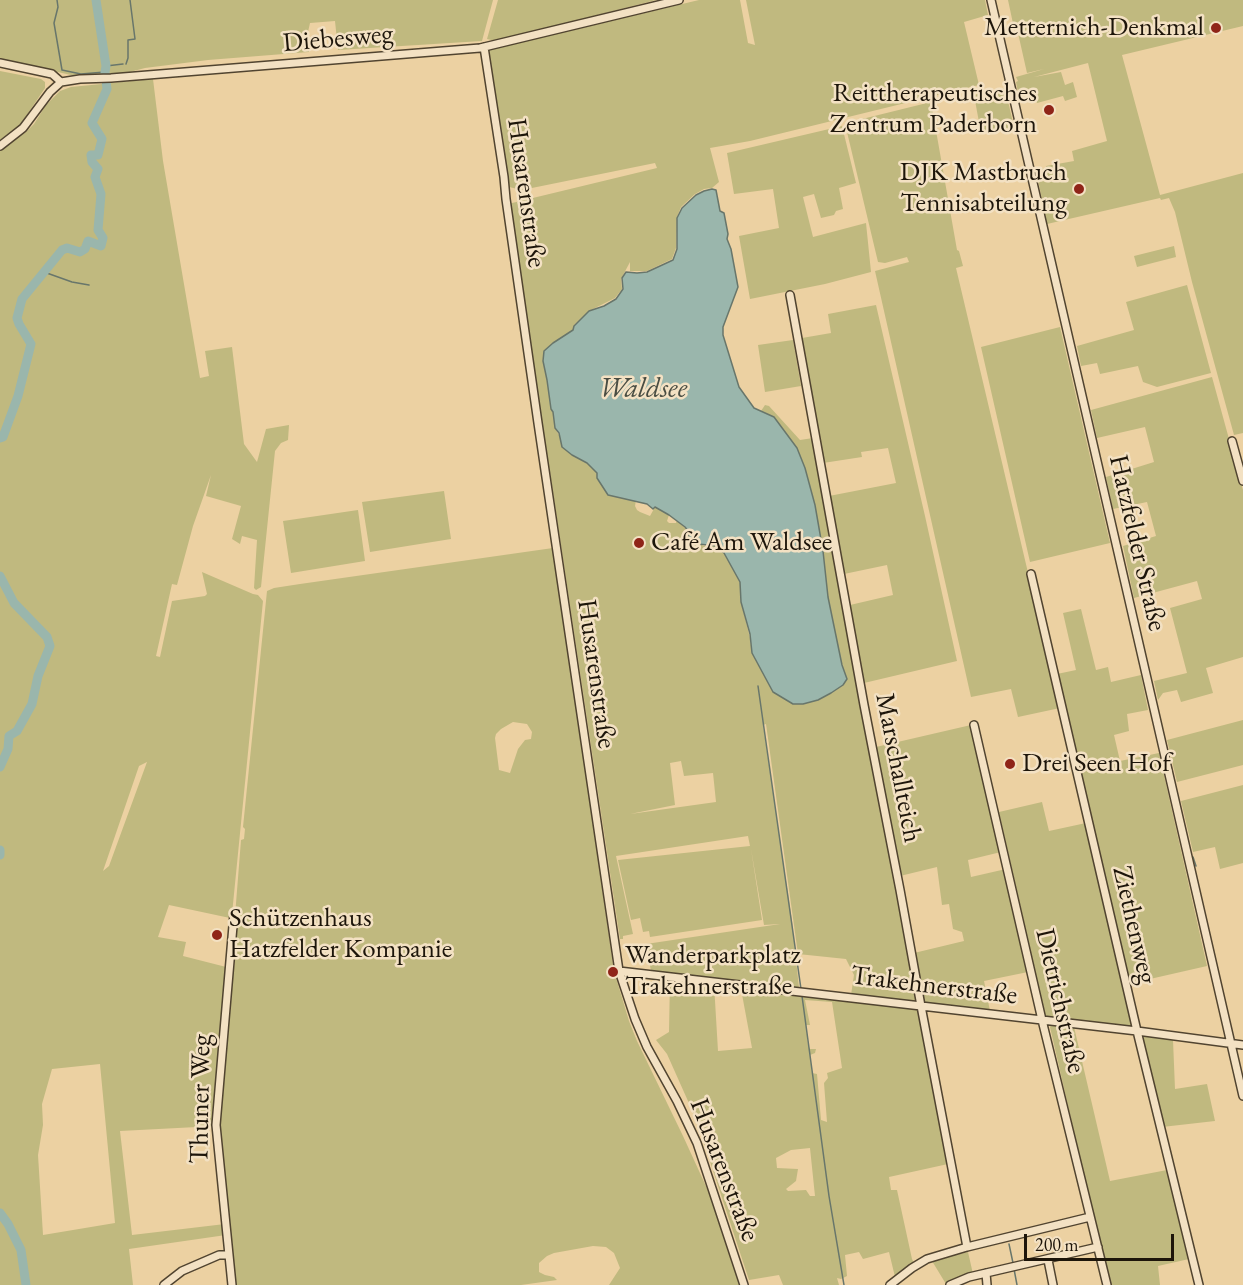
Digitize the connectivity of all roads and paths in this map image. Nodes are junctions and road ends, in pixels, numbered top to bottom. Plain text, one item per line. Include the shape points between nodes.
1 (679, 0) edge
2 (991, 0) edge
3 (484, 47) junction
4 (0, 63) edge
5 (62, 82) junction
6 (0, 146) edge
7 (790, 296) dead end
8 (1232, 441) dead end
9 (1243, 481) edge
10 (1031, 574) dead end
11 (975, 725) dead end
12 (234, 914) dead end
13 (619, 971) junction
14 (921, 1006) junction
15 (1042, 1020) junction
16 (1137, 1030) junction
17 (1230, 1043) junction
18 (1243, 1045) edge
19 (1243, 1096) edge
20 (1090, 1217) junction
21 (967, 1247) junction
22 (1098, 1247) junction
23 (229, 1256) junction
24 (1048, 1260) junction
25 (986, 1274) junction
26 (164, 1285) edge
27 (232, 1285) edge
28 (744, 1285) edge
29 (890, 1285) edge
30 (950, 1285) edge
31 (987, 1285) edge
32 (1053, 1285) edge
33 (1107, 1285) edge
34 (1199, 1285) edge

1 - 3 street, Diebesweg
2 - 17 street, Hatzfelder Straße
3 - 5 street, Diebesweg
3 - 13 street, Husarenstraße
4 - 5 street, Diebesweg via 52,74
5 - 6 street via 23,128
7 - 14 street, Marschallteich
8 - 9 street
10 - 16 street, Ziethenweg
11 - 15 street, Dietrichstraße
12 - 23 street, Thuner Weg via 216,1125
13 - 14 street, Trakehnerstraße
13 - 28 street, Husarenstraße via 647,1047 697,1143
14 - 15 street, Trakehnerstraße
14 - 21 street, Marschallteich
15 - 16 street, Trakehnerstraße
15 - 20 street, Dietrichstraße
16 - 17 street, Trakehnerstraße
16 - 34 street, Ziethenweg
17 - 18 street, Trakehnerstraße
17 - 19 street, Hatzfelder Straße
20 - 21 street
20 - 22 street, Dietrichstraße
21 - 29 street via 927,1259
22 - 24 street
22 - 33 street, Dietrichstraße
23 - 26 street via 219,1255 182,1271
23 - 27 street, Thuner Weg
24 - 25 street
24 - 32 street
25 - 30 street
25 - 31 street

